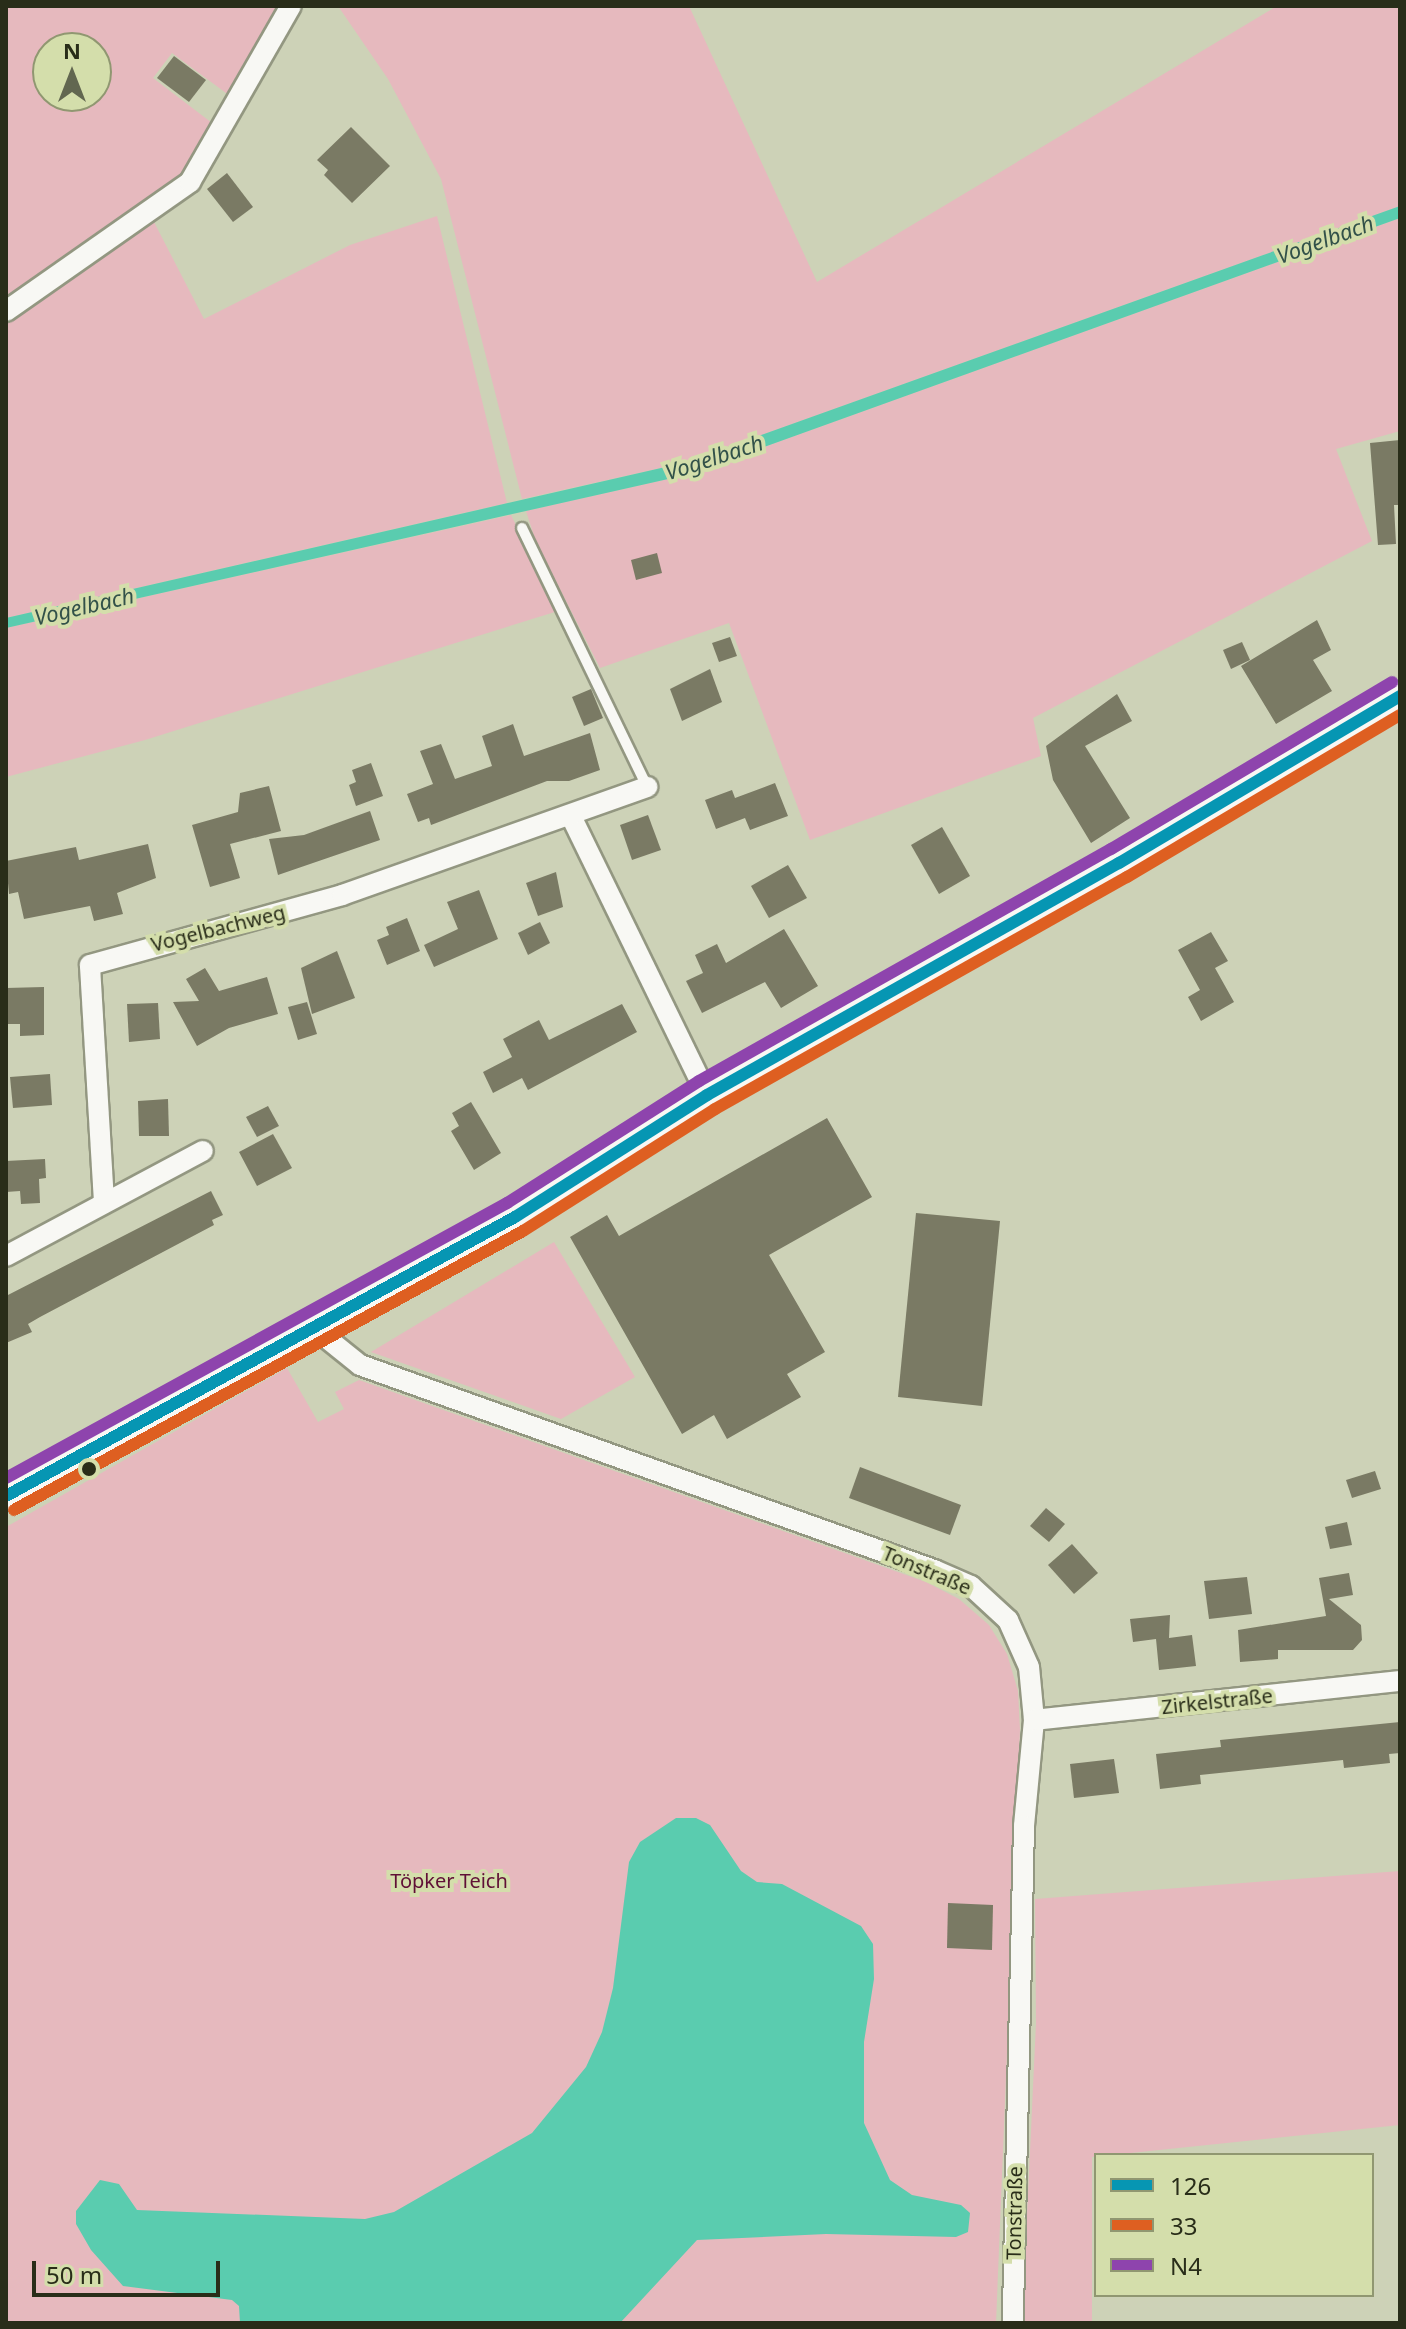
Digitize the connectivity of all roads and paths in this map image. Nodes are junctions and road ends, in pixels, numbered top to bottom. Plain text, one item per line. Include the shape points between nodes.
1 (291, 6) edge
2 (6, 311) edge
3 (522, 528) dead end
4 (1400, 696) edge
5 (647, 787) joint
6 (571, 816) junction
7 (707, 1095) junction
8 (203, 1151) dead end
9 (104, 1202) junction
10 (6, 1256) edge
11 (314, 1328) junction
12 (6, 1496) edge
13 (1400, 1681) edge
14 (1034, 1720) junction
15 (1013, 2323) edge

1 - 2 street via 190,182
3 - 5 lane
4 - 7 main road via 1119,863
5 - 6 street, Vogelbachweg
6 - 7 street
6 - 9 street, Vogelbachweg via 342,895 90,965
7 - 11 main road via 515,1217
8 - 9 street
9 - 10 street
11 - 12 main road
11 - 14 street, Tonstraße via 360,1365 971,1586 994,1603 1019,1640 1029,1667
13 - 14 street, Zirkelstraße
14 - 15 street, Tonstraße via 1024,1826

